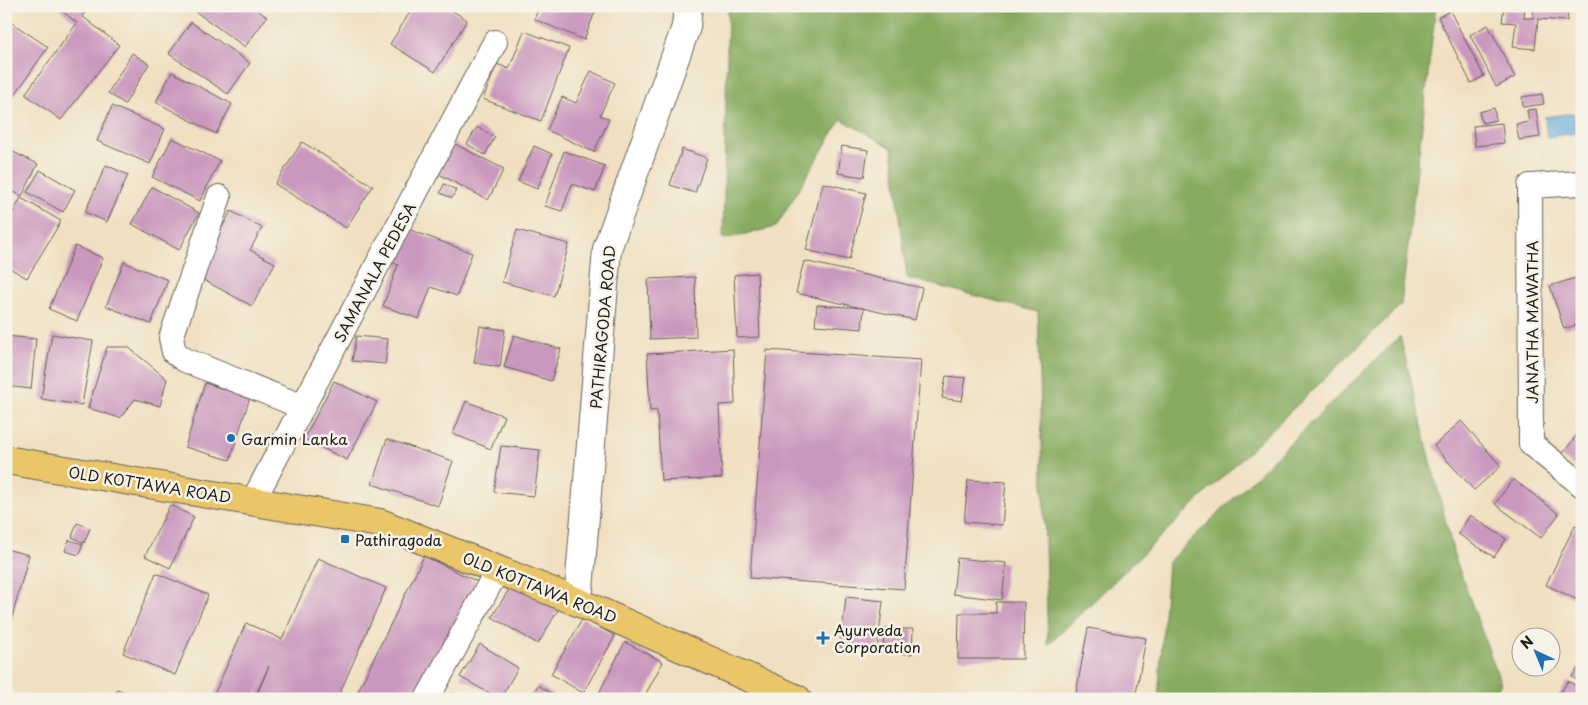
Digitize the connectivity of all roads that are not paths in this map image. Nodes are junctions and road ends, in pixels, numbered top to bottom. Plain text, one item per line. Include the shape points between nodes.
1 (688, 6) edge
2 (495, 42) dead end
3 (1582, 183) edge
4 (219, 196) dead end
5 (303, 407) junction
6 (6, 460) edge
7 (1582, 485) edge
8 (253, 501) junction
9 (498, 569) junction
10 (578, 602) junction
11 (427, 699) edge
12 (797, 699) edge

1 - 10 street, PATHIRAGODA ROAD via 686,27 606,249
2 - 5 street, SAMANALA PEDESA
3 - 7 street, JANATHA MAWATHA via 1530,186 1531,444
4 - 5 street via 172,338 174,352 185,360
5 - 8 street, SAMANALA PEDESA
6 - 8 main road, OLD KOTTAWA ROAD
8 - 9 main road, OLD KOTTAWA ROAD via 380,523
9 - 10 main road, OLD KOTTAWA ROAD
9 - 11 street
10 - 12 main road, OLD KOTTAWA ROAD

